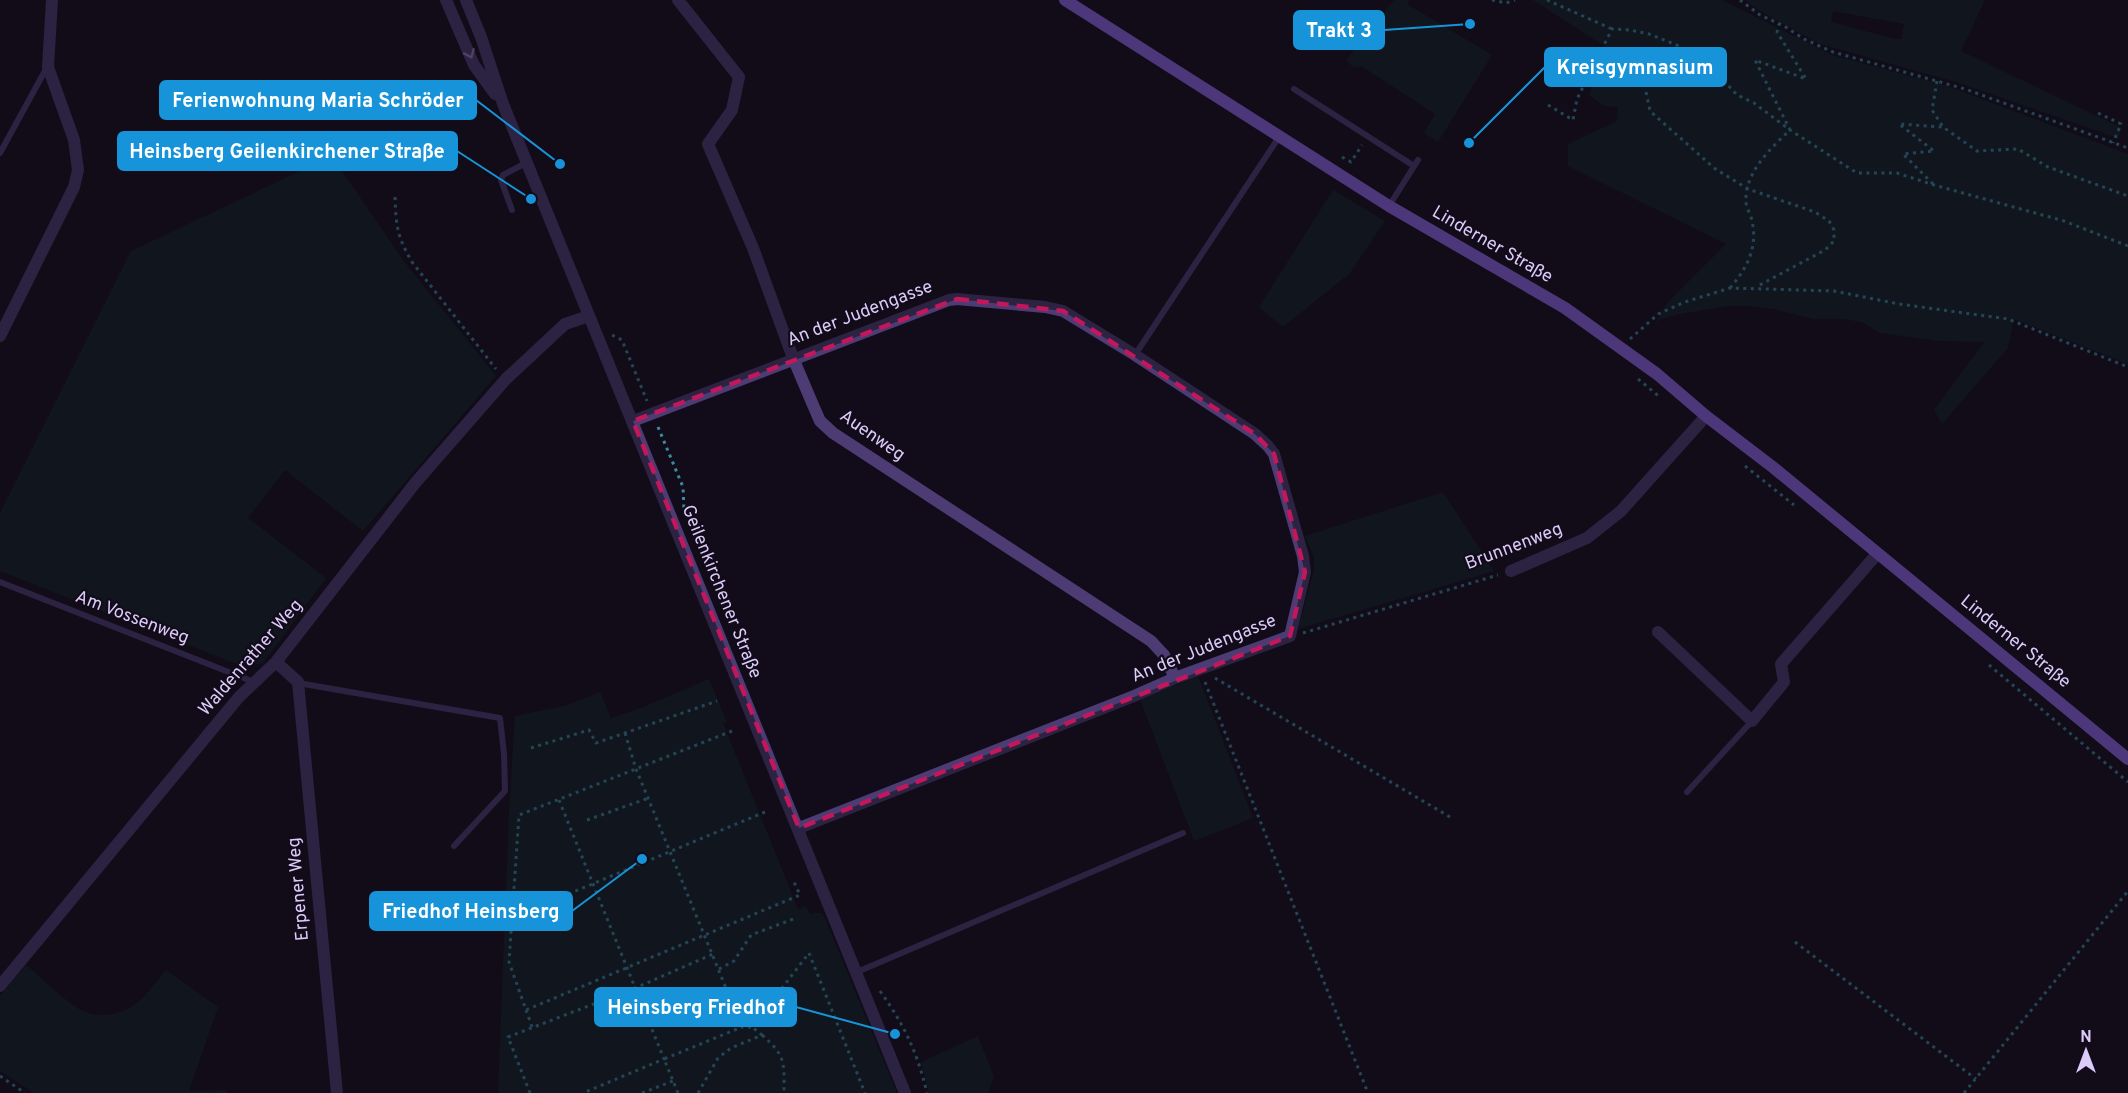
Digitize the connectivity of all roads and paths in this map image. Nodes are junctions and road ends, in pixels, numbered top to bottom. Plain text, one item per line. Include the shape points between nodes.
1 (52, 0) edge
2 (446, 0) edge
3 (466, 0) edge
4 (678, 0) edge
5 (1065, 0) edge
6 (1492, 0) edge
7 (1515, 0) edge
8 (1547, 0) edge
9 (1740, 0) edge
10 (1779, 24) junction
11 (1612, 29) junction
12 (48, 67) junction
13 (1937, 81) junction
14 (1294, 89) dead end
15 (1646, 92) dead end
16 (503, 104) junction
17 (1548, 105) dead end
18 (2098, 113) dead end
19 (1943, 127) junction
20 (1790, 130) junction
21 (1279, 136) junction
22 (2113, 142) junction
23 (2128, 148) edge
24 (1359, 150) dead end
25 (0, 153) edge
26 (1342, 157) dead end
27 (527, 163) junction
28 (1934, 185) junction
29 (1748, 189) junction
30 (2128, 196) edge
31 (395, 197) dead end
32 (1389, 206) junction
33 (512, 210) dead end
34 (2128, 246) edge
35 (1730, 288) junction
36 (1755, 288) junction
37 (589, 316) junction
38 (0, 336) edge
39 (1620, 348) junction
40 (1135, 355) junction
41 (793, 358) junction
42 (2128, 367) edge
43 (506, 379) junction
44 (1637, 379) dead end
45 (1663, 400) dead end
46 (1706, 416) junction
47 (633, 421) junction
48 (1742, 463) dead end
49 (1796, 507) dead end
50 (1877, 554) junction
51 (1511, 571) joint
52 (0, 582) edge
53 (1658, 632) dead end
54 (1290, 636) junction
55 (276, 662) junction
56 (1985, 662) dead end
57 (1200, 669) junction
58 (1175, 678) junction
59 (254, 682) junction
60 (298, 682) junction
61 (717, 701) dead end
62 (1752, 721) junction
63 (732, 731) dead end
64 (625, 733) junction
65 (531, 748) dead end
66 (2128, 759) edge
67 (636, 769) junction
68 (2128, 782) edge
69 (1686, 792) dead end
70 (649, 798) junction
71 (559, 800) junction
72 (765, 812) dead end
73 (1450, 817) dead end
74 (587, 820) dead end
75 (799, 828) junction
76 (1183, 833) dead end
77 (454, 846) dead end
78 (670, 852) junction
79 (794, 882) dead end
80 (593, 885) junction
81 (2128, 891) edge
82 (513, 917) junction
83 (796, 918) dead end
84 (706, 936) junction
85 (1795, 942) dead end
86 (713, 954) junction
87 (626, 968) junction
88 (719, 969) junction
89 (857, 972) junction
90 (0, 986) edge
91 (877, 987) dead end
92 (635, 988) junction
93 (526, 1010) junction
94 (532, 1027) junction
95 (742, 1027) junction
96 (752, 1027) junction
97 (762, 1035) junction
98 (664, 1059) junction
99 (0, 1077) edge
100 (1976, 1079) junction
101 (673, 1081) junction
102 (25, 1093) edge
103 (337, 1093) edge
104 (530, 1093) edge
105 (583, 1093) edge
106 (642, 1093) edge
107 (678, 1093) edge
108 (698, 1093) edge
109 (784, 1093) edge
110 (866, 1093) edge
111 (905, 1093) edge
112 (927, 1093) edge
113 (1368, 1093) edge
114 (1964, 1093) edge

1 - 12 street
2 -> 16 street, Geilenkirchener Straße via 474,65
3 - 16 street, Geilenkirchener Straße
4 - 41 street, Auenweg via 739,77 732,110 708,144 753,248
5 - 21 main road, Linderner Straße
6 - 7 path
8 - 11 path
9 - 10 path
10 - 13 path via 1833,52
10 - 20 path via 1777,32 1806,79 1755,60
11 - 17 path via 1577,99 1573,120
11 - 20 path via 1649,34 1679,46 1737,95
12 - 25 lane
12 - 38 street via 74,140 78,170 74,187
13 - 19 path via 1932,110
13 - 22 path
14 - 32 lane via 1416,164
15 - 29 path via 1655,117 1714,168
16 - 27 street, Geilenkirchener Straße
18 - 22 path via 2121,124
19 - 28 path via 1899,124 1934,151 1903,154
19 - 30 path via 1977,151 2018,148 2048,167
20 - 28 path via 1857,173 1897,173
20 - 29 path via 1760,161
21 - 32 main road, Linderner Straße
21 - 40 lane
22 - 23 path
24 - 26 path via 1351,162
27 - 33 lane via 503,175 501,180
27 - 37 street, Geilenkirchener Straße
28 - 34 path via 2064,221
29 - 35 path via 1746,204 1754,240 1744,271
29 - 36 path via 1815,212 1829,221 1834,230 1834,241 1825,250
31 - 43 path via 397,231 412,262
32 - 39 main road, Linderner Straße via 1565,308
35 - 36 path
35 - 39 path via 1658,314
36 - 42 path via 1834,291 2008,319
37 - 43 street, Waldenrather Weg via 565,324
37 - 47 street, Geilenkirchener Straße
39 - 46 main road, Linderner Straße
40 - 41 street, An der Judengasse via 1063,311 957,299
40 - 54 street, An der Judengasse via 1255,434 1274,454 1305,572
41 - 47 street, An der Judengasse
41 - 58 street, Auenweg via 820,421 833,433 1151,641 1164,655
43 - 55 street, Waldenrather Weg via 416,482
44 - 45 path
46 - 50 main road, Linderner Straße
46 - 51 street, Brunnenweg via 1621,511 1587,538
47 - 75 street, Geilenkirchener Straße
48 - 49 path
50 - 62 street via 1781,664 1784,682
50 - 66 main road, Linderner Straße
51 - 54 path, Brunnenweg
52 - 59 lane, Am Vossenweg
53 - 62 street
54 - 57 street, An der Judengasse
55 - 59 street, Waldenrather Weg
55 - 60 street
56 - 68 path
57 - 58 street, An der Judengasse
57 - 73 path
57 - 113 path
58 - 75 street, An der Judengasse
59 - 90 street, Waldenrather Weg
60 - 77 lane via 500,718 505,791
60 - 103 street, Erpener Weg
61 - 64 path
62 - 69 lane
63 - 67 path
64 - 65 path via 596,743 590,730
64 - 67 path
67 - 70 path
67 - 71 path
70 - 74 path
70 - 78 path
71 - 80 path
71 - 82 path via 519,815
72 - 78 path
75 - 89 street, Geilenkirchener Straße
76 - 89 lane
78 - 80 path
78 - 84 path
79 - 84 path via 800,895
80 - 82 path
80 - 87 path
81 - 100 path
82 - 93 path via 509,962
83 - 88 path via 751,935 734,961
84 - 86 path
84 - 87 path
85 - 100 path
86 - 88 path
86 - 92 path
87 - 92 path
87 - 93 path
88 - 95 path
89 - 111 street, Geilenkirchener Straße
91 - 112 path via 902,1022 919,1061
92 - 94 path
92 - 98 path
93 - 94 path
94 - 104 path via 508,1037
95 - 96 path
95 - 98 path
96 - 97 path
96 - 110 path via 809,953
97 - 108 path via 718,1058
97 - 109 path via 782,1058
98 - 101 path
98 - 105 path
99 - 102 path
100 - 114 path
101 - 106 path
101 - 107 path

